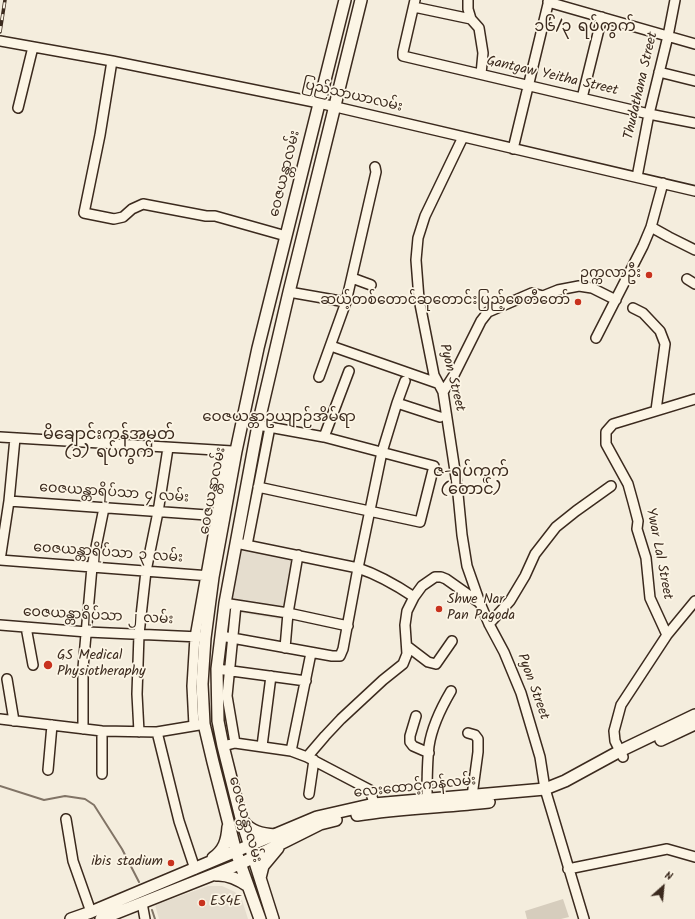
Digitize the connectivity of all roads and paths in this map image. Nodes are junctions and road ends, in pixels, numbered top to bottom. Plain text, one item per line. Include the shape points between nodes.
1 (345, 0) edge
2 (361, 0) edge
3 (468, 0) edge
4 (675, 0) edge
5 (548, 1) edge
6 (414, 4) edge
7 (602, 17) junction
8 (471, 19) junction
9 (668, 36) junction
10 (0, 40) edge
11 (695, 44) edge
12 (33, 46) junction
13 (112, 61) junction
14 (659, 72) junction
15 (481, 74) junction
16 (695, 82) edge
17 (528, 86) junction
18 (582, 98) junction
19 (319, 103) junction
20 (335, 106) junction
21 (18, 108) dead end
22 (649, 114) junction
23 (695, 123) edge
24 (462, 137) junction
25 (514, 149) junction
26 (376, 167) dead end
27 (637, 177) junction
28 (663, 183) junction
29 (695, 191) edge
30 (651, 226) junction
31 (286, 236) junction
32 (695, 250) edge
33 (352, 278) junction
34 (371, 285) dead end
35 (289, 292) junction
36 (616, 300) junction
37 (346, 302) junction
38 (633, 308) dead end
39 (596, 338) dead end
40 (331, 346) junction
41 (258, 348) junction
42 (275, 353) junction
43 (349, 371) dead end
44 (319, 377) dead end
45 (405, 381) dead end
46 (437, 383) junction
47 (443, 392) junction
48 (695, 399) edge
49 (397, 404) junction
50 (656, 410) junction
51 (440, 417) dead end
52 (258, 425) junction
53 (270, 427) junction
54 (0, 437) edge
55 (324, 437) junction
56 (14, 438) junction
57 (168, 448) junction
58 (232, 451) junction
59 (382, 452) junction
60 (611, 486) dead end
61 (258, 487) junction
62 (9, 501) junction
63 (104, 508) junction
64 (370, 510) junction
65 (158, 512) junction
66 (220, 516) junction
67 (241, 544) junction
68 (298, 555) junction
69 (0, 560) edge
70 (92, 567) junction
71 (358, 568) junction
72 (146, 571) junction
73 (209, 576) junction
74 (414, 597) junction
75 (695, 602) edge
76 (225, 603) junction
77 (480, 603) junction
78 (236, 605) junction
79 (288, 613) junction
80 (489, 624) junction
81 (0, 625) edge
82 (348, 626) junction
83 (26, 627) junction
84 (87, 632) junction
85 (139, 634) junction
86 (667, 635) junction
87 (221, 636) junction
88 (200, 637) junction
89 (234, 639) junction
90 (452, 641) dead end
91 (407, 646) junction
92 (285, 648) junction
93 (311, 652) junction
94 (203, 662) junction
95 (33, 665) dead end
96 (217, 666) junction
97 (230, 670) junction
98 (272, 676) junction
99 (306, 681) junction
100 (5, 685) edge
101 (451, 691) dead end
102 (695, 715) edge
103 (416, 716) dead end
104 (0, 719) edge
105 (14, 721) junction
106 (695, 724) edge
107 (52, 725) junction
108 (199, 725) junction
109 (83, 729) junction
110 (102, 731) junction
111 (139, 732) junction
112 (157, 732) junction
113 (468, 732) dead end
114 (235, 743) junction
115 (223, 746) junction
116 (262, 746) junction
117 (291, 751) junction
118 (428, 753) junction
119 (622, 754) junction
120 (310, 759) junction
121 (48, 770) dead end
122 (102, 774) dead end
123 (546, 793) junction
124 (309, 794) dead end
125 (472, 796) junction
126 (515, 796) junction
127 (427, 799) junction
128 (450, 802) junction
129 (375, 808) junction
130 (241, 818) junction
131 (66, 819) dead end
132 (228, 821) junction
133 (278, 840) junction
134 (250, 846) junction
135 (236, 852) junction
136 (254, 857) junction
137 (695, 857) edge
138 (240, 864) junction
139 (198, 868) junction
140 (568, 869) junction
141 (209, 875) junction
142 (260, 878) junction
143 (248, 886) junction
144 (142, 903) junction
145 (88, 915) edge
146 (71, 919) edge
147 (101, 919) edge
148 (144, 919) edge
149 (260, 919) edge
150 (273, 919) edge
151 (584, 919) edge

1 - 19 main road, ဝေဇယန္တာလမ်း
2 - 20 main road, ဝေဇယန္တာလမ်း
3 - 8 street
4 - 9 street, Thudathana Street
5 - 7 street
5 - 17 street
6 - 8 street
6 - 15 street, Gantgaw Yeitha Street via 403,56
7 - 9 street
7 - 18 street
8 - 15 street via 479,28 483,53
9 - 11 street
9 - 14 street, Thudathana Street
10 - 12 street, ပြည်သာယာလမ်း
12 - 13 street, ပြည်သာယာလမ်း
12 - 21 street
13 - 19 street, ပြည်သာယာလမ်း
13 - 31 street via 84,213 114,219 124,217 132,209 143,204 215,216
14 - 16 street
14 - 22 street, Thudathana Street
15 - 17 street, Gantgaw Yeitha Street
17 - 18 street, Gantgaw Yeitha Street
17 - 25 street
18 - 22 street, Gantgaw Yeitha Street
19 - 20 street, ပြည်သာယာလမ်း
19 - 31 main road, ဝေဇယန္တာလမ်း
20 - 24 street, ပြည်သာယာလမ်း
20 - 35 main road, ဝေဇယန္တာလမ်း
22 - 23 street, Gantgaw Yeitha Street
22 - 27 street, Thudathana Street
24 - 25 street, ပြည်သာယာလမ်း
24 - 46 street, Pyon Street via 425,216 418,238 416,260 419,299
25 - 27 street, ပြည်သာယာလမ်း
26 - 33 street
27 - 28 street, ပြည်သာယာလမ်း
28 - 29 street, ပြည်သာယာလမ်း
28 - 30 street
30 - 32 street
30 - 36 street
31 - 41 main road, ဝေဇယန္တာလမ်း
33 - 34 street
33 - 37 street
35 - 37 street
35 - 42 main road, ဝေဇယန္တာလမ်း
36 - 39 street
36 - 47 street via 592,288 579,286 543,296 532,293 488,312
37 - 40 street
38 - 50 street via 644,313 660,331 665,344
40 - 44 street
40 - 46 street
41 - 42 main road
41 - 58 main road, ဝေဇယန္တာလမ်း
42 - 52 main road, ဝေဇယန္တာလမ်း
43 - 55 street
45 - 49 street
46 - 47 street, Pyon Street
47 - 77 street, Pyon Street via 464,551
48 - 50 street
49 - 51 street
49 - 59 street
50 - 86 street, Ywar Lal Street via 613,424 606,432 606,444 628,484 634,502 637,529 646,558 650,598
52 - 53 street
52 - 67 main road, ဝေဇယန္တာလမ်း
53 - 55 street
53 - 61 street
54 - 56 street
55 - 59 street
56 - 57 street
56 - 62 street
57 - 58 street
57 - 65 street
58 - 66 main road, ဝေဇယန္တာလမ်း
59 - 64 street
59 - 64 street via 434,466 420,522
60 - 80 street via 556,527 535,554 510,601
61 - 64 street
61 - 67 street
62 - 63 street, ဝေဇယန္တာရိပ်သာ ၄ လမ်း
62 - 69 street
63 - 65 street, ဝေဇယန္တာရိပ်သာ ၄ လမ်း
63 - 70 street
64 - 71 street
65 - 66 street, ဝေဇယန္တာရိပ်သာ ၄ လမ်း
65 - 72 street
66 - 73 main road, ဝေဇယန္တာလမ်း
67 - 68 street
67 - 76 main road, ဝေဇယန္တာလမ်း
68 - 71 street
68 - 79 street
69 - 70 street, ဝေဇယန္တာရိပ်သာ ၃ လမ်း
70 - 72 street, ဝေဇယန္တာရိပ်သာ ၃ လမ်း
70 - 84 street
71 - 74 street via 386,579
71 - 82 street
72 - 73 street, ဝေဇယန္တာရိပ်သာ ၃ လမ်း
72 - 85 street
73 - 88 main road, ဝေဇယန္တာလမ်း
74 - 77 street via 422,586 435,577 440,577 446,578
74 - 91 street via 407,612 405,625
75 - 86 street
76 - 78 street
76 - 87 main road, ဝေဇယန္တာလမ်း
77 - 80 street, Pyon Street
78 - 79 street
78 - 89 street
79 - 82 street
79 - 92 street
80 - 123 street, Pyon Street via 521,693 540,757
81 - 83 street, ဝေဇယန္တာရိပ်သာ ၂ လမ်း
82 - 93 street via 340,656
83 - 84 street, ဝေဇယန္တာရိပ်သာ ၂ လမ်း
83 - 95 street
84 - 85 street, ဝေဇယန္တာရိပ်သာ ၂ လမ်း
84 - 109 street via 83,668
85 - 88 street, ဝေဇယန္တာရိပ်သာ ၂ လမ်း
85 - 111 street
86 - 119 street via 621,705 614,731 615,741
87 - 89 street
87 - 96 main road, ဝေဇယန္တာလမ်း
88 - 94 main road, ဝေဇယန္တာလမ်း
88 - 108 street via 192,686
89 - 92 street
89 - 97 street
90 - 91 street via 436,664 428,662
91 - 120 street via 403,664 341,719 325,736
92 - 93 street
93 - 99 street
94 - 96 main road
94 - 108 main road, ဝေဇယန္တာလမ်း
96 - 97 street
96 - 115 main road, ဝေဇယန္တာလမ်း via 218,721
97 - 98 street
97 - 114 street via 227,696
98 - 99 street
98 - 116 street
99 - 117 street
100 - 105 street
101 - 118 street via 431,734
102 - 119 main road, လေးထောင့်ကန်လမ်း
103 - 118 street via 410,742
104 - 105 street
105 - 107 street
106 - 119 main road, လေးထောင့်ကန်လမ်း
107 - 109 street
107 - 121 street
108 - 112 street
108 - 132 main road, ဝေဇယန္တာလမ်း
109 - 110 street
110 - 111 street
110 - 122 street
111 - 112 street
112 - 139 street via 179,820
113 - 125 street via 478,738
114 - 115 street
114 - 116 street
115 - 130 main road, ဝေဇယန္တာလမ်း
116 - 117 street
117 - 120 street
118 - 127 street
119 - 123 main road, လေးထောင့်ကန်လမ်း via 574,783
120 - 124 street
120 - 129 street via 370,790
123 - 126 main road, လေးထောင့်ကန်လမ်း
123 - 140 street, Pyon Street
125 - 126 main road, လေးထောင့်ကန်လမ်း
125 - 128 main road, လေးထောင့်ကန်လမ်း
126 - 128 main road, လေးထောင့်ကန်လမ်း
127 - 128 main road, လေးထောင့်ကန်လမ်း
127 - 129 main road, လေးထောင့်ကန်လမ်း
128 - 129 main road, လေးထောင့်ကန်လမ်း via 427,807
129 - 133 main road, လေးထောင့်ကန်လမ်း via 320,824
130 - 133 main road via 257,832
130 - 134 main road, ဝေဇယန္တာလမ်း
131 - 145 street via 73,861
132 - 135 main road, ဝေဇယန္တာလမ်း
132 - 139 main road via 225,846 220,853
133 - 134 main road, လေးထောင့်ကန်လမ်း
133 - 136 main road, လေးထောင့်ကန်လမ်း
133 - 142 main road
134 - 135 main road, လေးထောင့်ကန်လမ်း
134 - 136 main road, ဝေဇယန္တာလမ်း
135 - 138 main road, ဝေဇယန္တာလမ်း
135 - 139 main road, လေးထောင့်ကန်လမ်း
136 - 138 main road, လေးထောင့်ကန်လမ်း
136 - 142 main road, ဝေဇယန္တာလမ်း
137 - 140 street via 667,849
138 - 141 main road, လေးထောင့်ကန်လမ်း
138 - 143 main road, ဝေဇယန္တာလမ်း
139 - 145 main road, လေးထောင့်ကန်လမ်း
140 - 151 street, Pyon Street
141 - 143 main road via 224,874
141 - 144 main road, လေးထောင့်ကန်လမ်း
142 - 150 main road, ဝေဇယန္တာလမ်း
143 - 149 main road, ဝေဇယန္တာလမ်း
144 - 147 main road, လေးထောင့်ကန်လမ်း
144 - 148 street
145 - 146 main road, လေးထောင့်ကန်လမ်း

